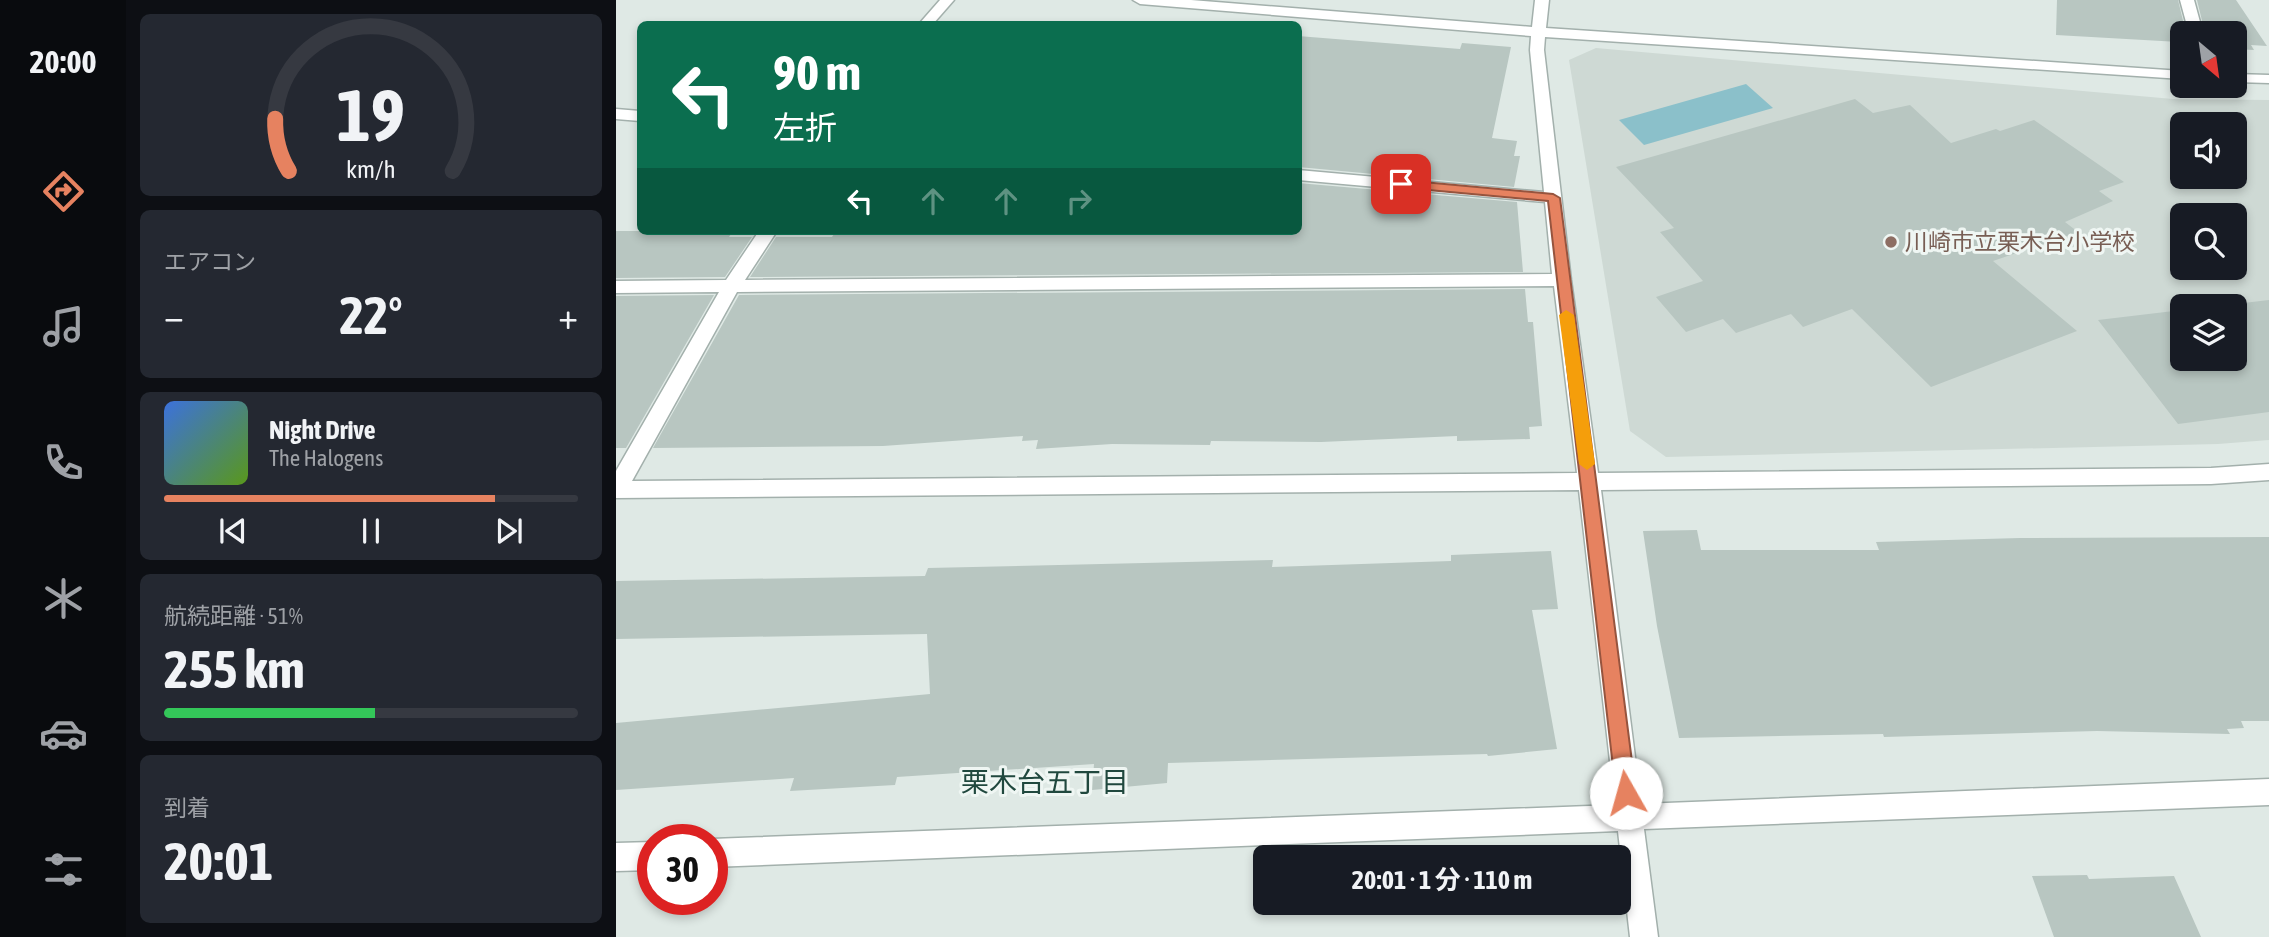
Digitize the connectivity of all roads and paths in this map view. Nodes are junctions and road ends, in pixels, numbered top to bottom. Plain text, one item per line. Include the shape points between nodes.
1 (947, 0) edge
2 (1140, 0) edge
3 (1542, 0) edge
4 (2187, 0) edge
5 (929, 21) edge
6 (2193, 21) edge
7 (1537, 32) junction
8 (2170, 74) edge
9 (2247, 78) edge
10 (2269, 79) edge
11 (616, 114) edge
12 (637, 116) edge
13 (1302, 175) edge
14 (1553, 198) junction
15 (765, 235) edge
16 (1562, 280) junction
17 (616, 287) edge
18 (731, 287) junction
19 (2269, 472) edge
20 (1589, 481) junction
21 (616, 490) edge
22 (2269, 792) edge
23 (1629, 819) junction
24 (728, 852) edge
25 (637, 856) edge
26 (616, 857) edge
27 (1644, 937) edge

1 - 5 street
2 - 7 street
3 - 7 street
4 - 6 street
7 - 8 street
7 - 14 street
9 - 10 street
11 - 12 street
13 - 14 street
14 - 16 street
15 - 18 street
16 - 18 street
16 - 20 street
17 - 18 street
18 - 21 street
19 - 20 street
20 - 21 street
20 - 23 street
22 - 23 street
23 - 24 street
23 - 27 street
25 - 26 street

